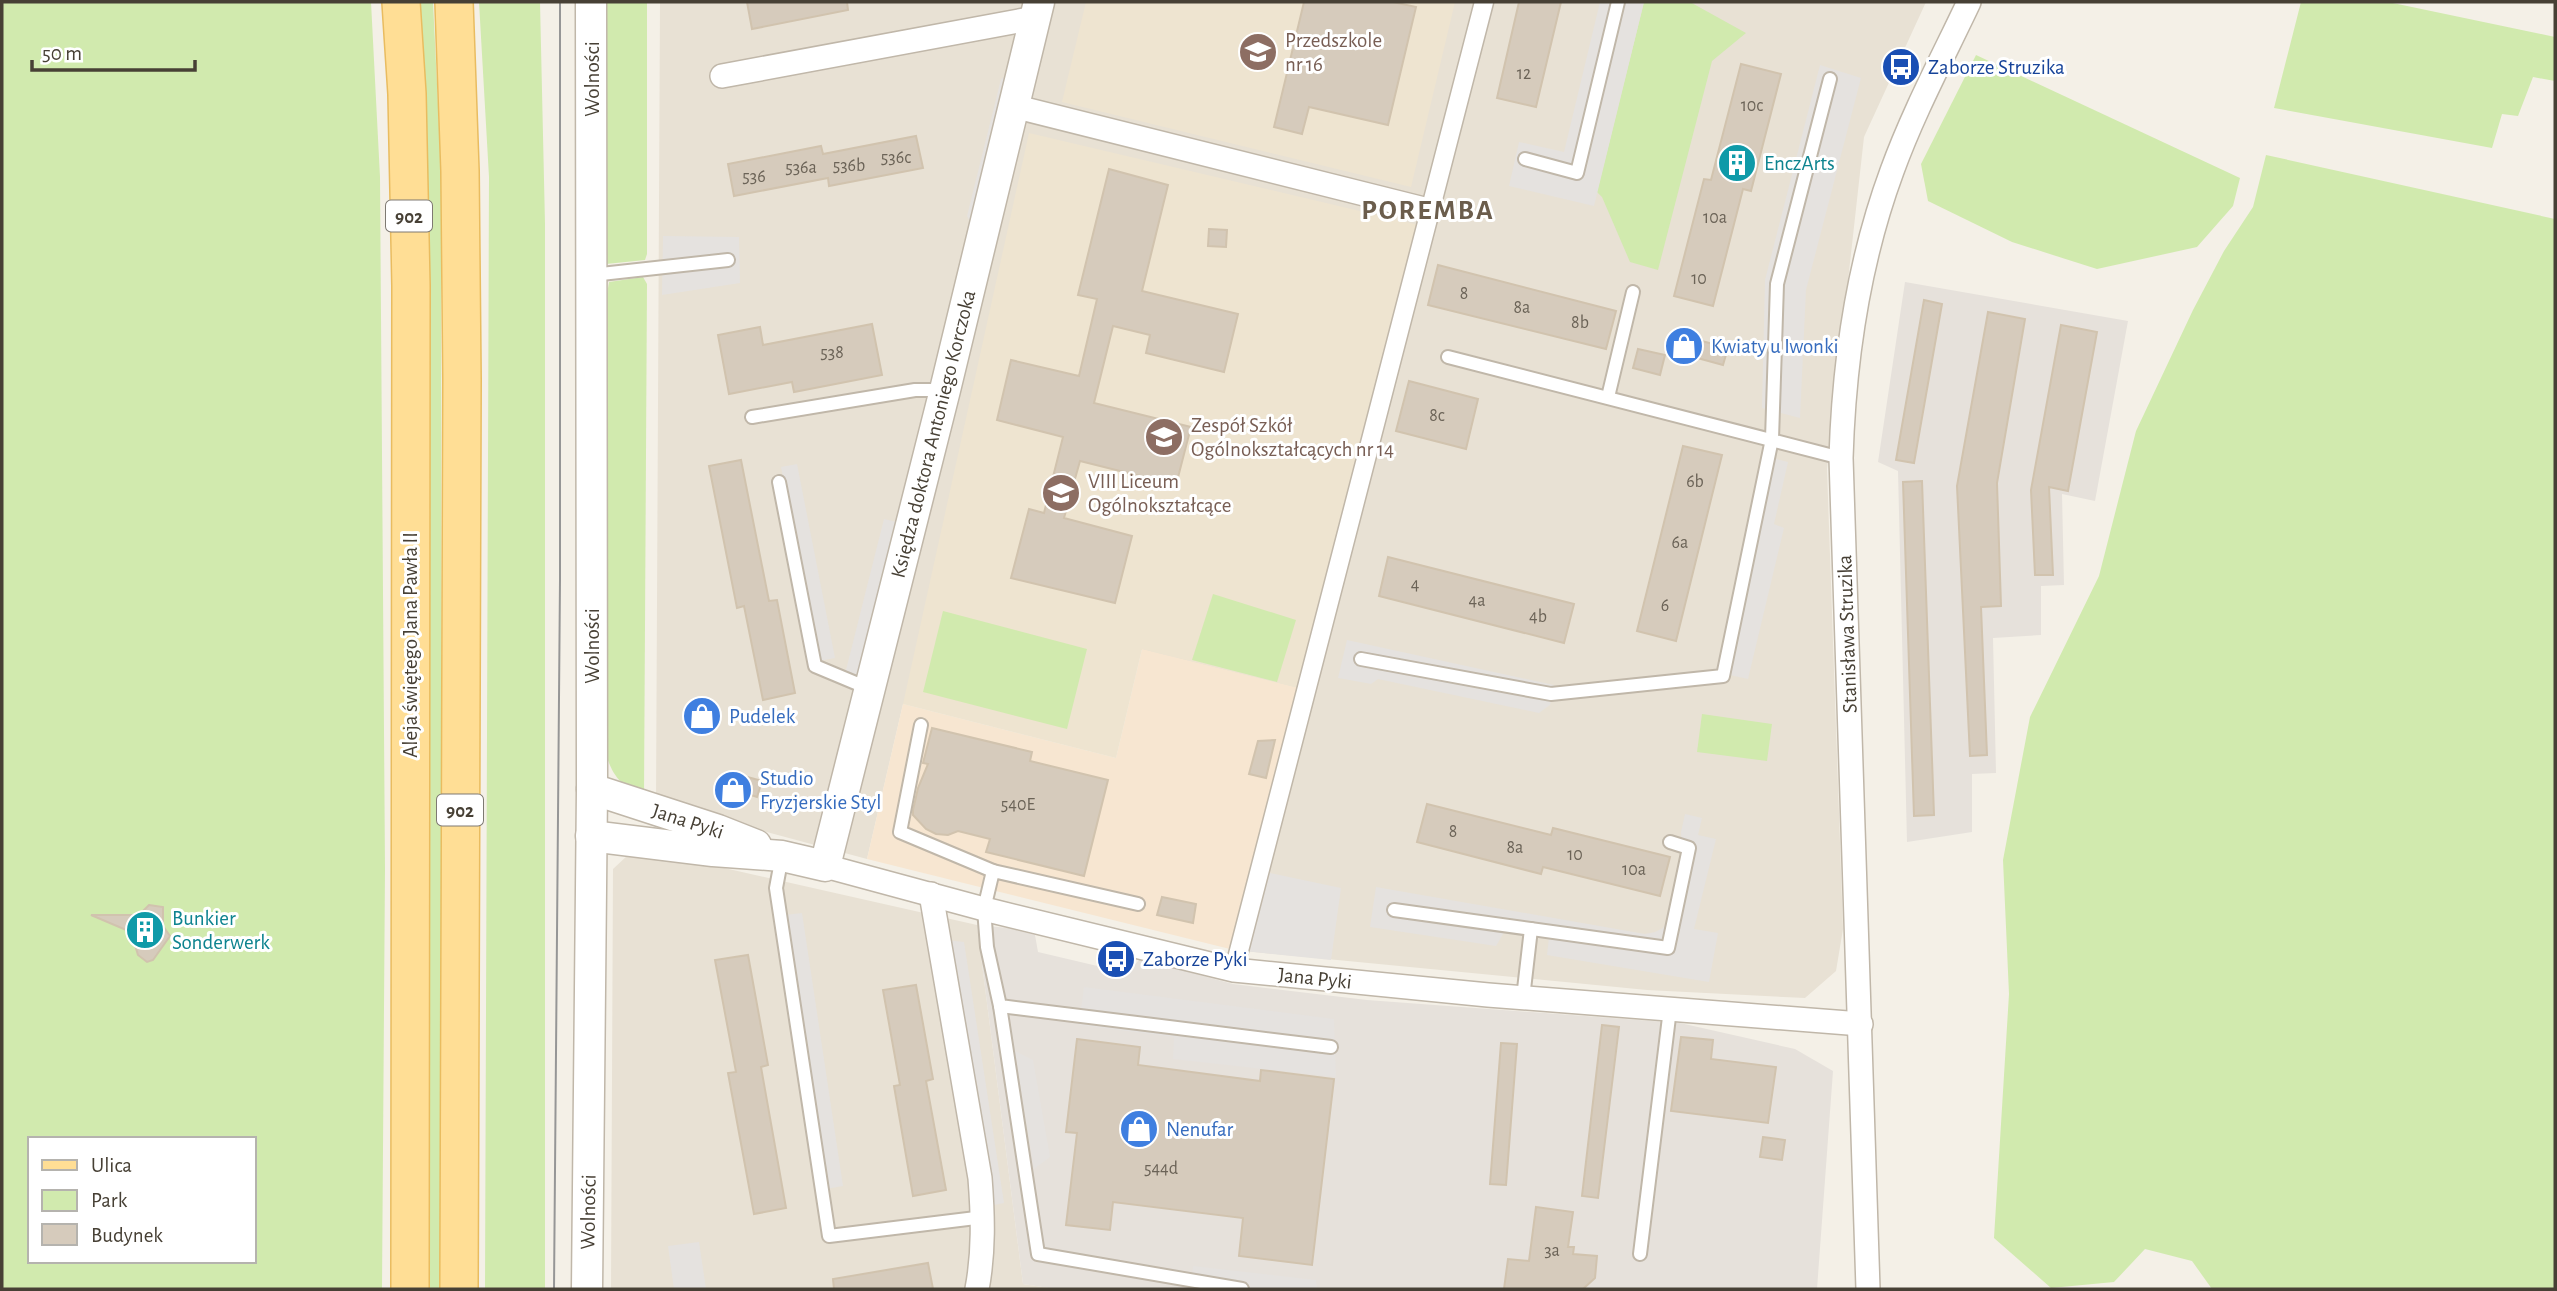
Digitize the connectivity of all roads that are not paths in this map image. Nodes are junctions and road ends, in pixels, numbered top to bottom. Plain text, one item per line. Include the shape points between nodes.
1 (401, 2) edge
2 (454, 2) edge
3 (591, 2) edge
4 (1483, 2) edge
5 (1618, 2) edge
6 (1969, 2) edge
7 (1036, 10) edge
8 (722, 76) dead end
9 (1830, 79) dead end
10 (1013, 106) junction
11 (1525, 159) dead end
12 (1429, 210) junction
13 (728, 260) dead end
14 (592, 275) junction
15 (1633, 292) dead end
16 (1448, 357) dead end
17 (945, 390) junction
18 (1608, 397) junction
19 (752, 417) dead end
20 (1772, 439) junction
21 (1841, 457) junction
22 (779, 482) dead end
23 (1361, 659) dead end
24 (870, 689) junction
25 (921, 725) dead end
26 (592, 789) junction
27 (592, 836) junction
28 (1670, 842) dead end
29 (782, 856) junction
30 (825, 866) junction
31 (993, 871) junction
32 (931, 894) junction
33 (1138, 904) dead end
34 (984, 909) junction
35 (1395, 910) dead end
36 (1531, 929) junction
37 (1234, 970) junction
38 (1523, 998) junction
39 (1000, 1006) junction
40 (1670, 1009) junction
41 (1861, 1024) junction
42 (1331, 1047) dead end
43 (984, 1217) junction
44 (1640, 1254) dead end
45 (979, 1278) edge
46 (410, 1289) edge
47 (459, 1289) edge
48 (587, 1289) edge
49 (1242, 1289) edge
50 (1868, 1289) edge

1 - 46 main road, Aleja świętego Jana Pawła II / 902 via 411,286
2 - 47 main road, 902 via 462,379
3 - 14 street, Wolności
4 - 12 street
5 - 11 lane via 1577,173
6 - 21 street, Stanisława Struzika via 1905,137 1877,215 1851,329
7 - 8 street
7 - 10 street, Księdza doktora Antoniego Korczoka
9 - 20 lane via 1777,284
10 - 12 street
10 - 17 street, Księdza doktora Antoniego Korczoka
12 - 37 street
13 - 14 lane
14 - 26 street, Wolności
15 - 18 lane
16 - 18 lane
17 - 19 lane via 915,390
17 - 24 street, Księdza doktora Antoniego Korczoka
18 - 20 lane
20 - 21 lane
20 - 23 lane via 1723,676 1551,694
21 - 41 street, Stanisława Struzika
22 - 24 lane via 815,666
24 - 30 street, Księdza doktora Antoniego Korczoka
25 - 31 lane via 900,832
26 - 27 street, Wolności
26 - 29 street, Jana Pyki via 719,830
27 - 29 street, Jana Pyki
27 - 48 street, Wolności
28 - 36 lane via 1689,848 1668,948
29 - 30 street, Jana Pyki
29 - 43 lane via 776,888 829,1236
30 - 32 street, Jana Pyki
31 - 33 lane
31 - 34 lane
32 - 34 street, Jana Pyki
32 - 43 street
34 - 37 street, Jana Pyki
34 - 39 lane
35 - 36 lane
36 - 38 lane
37 - 38 street, Jana Pyki
38 - 40 street, Jana Pyki
39 - 42 lane
39 - 49 lane via 1038,1254
40 - 41 street, Jana Pyki
40 - 44 lane
41 - 50 street, Stanisława Struzika
43 - 45 street

